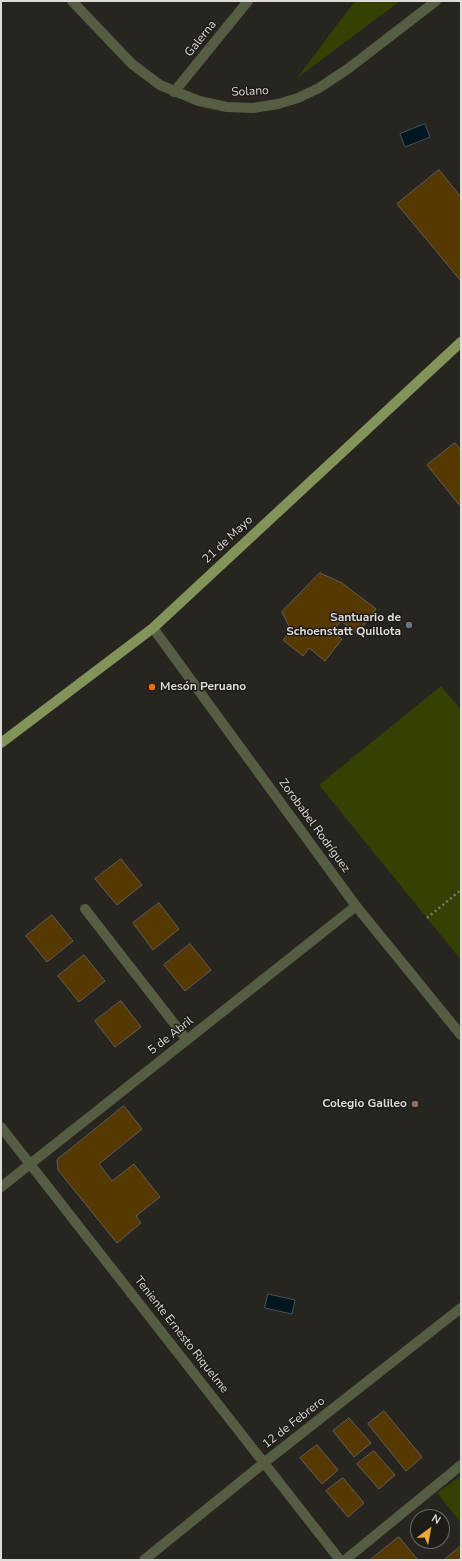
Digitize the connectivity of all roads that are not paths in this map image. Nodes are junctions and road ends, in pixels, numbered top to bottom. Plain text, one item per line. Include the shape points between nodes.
1 (72, 1) edge
2 (248, 1) edge
3 (436, 1) edge
4 (174, 92) junction
5 (459, 348) edge
6 (153, 628) junction
7 (1, 743) edge
8 (356, 906) junction
9 (85, 909) dead end
10 (461, 1035) edge
11 (187, 1040) junction
12 (1, 1128) edge
13 (30, 1164) junction
14 (1, 1187) edge
15 (461, 1308) edge
16 (264, 1462) junction
17 (461, 1464) edge
18 (144, 1560) edge
19 (340, 1560) edge
20 (345, 1560) edge

1 - 4 street, Solano via 132,64
2 - 4 street, Galerna
3 - 4 street, Solano via 349,68 319,88 298,98 253,108 198,101
5 - 6 main road, 21 de Mayo
6 - 7 main road, 21 de Mayo
6 - 8 street, Zorobabel Rodríguez
8 - 10 street, Zorobabel Rodríguez
8 - 11 street, 5 de Abril
9 - 11 street
11 - 13 street, 5 de Abril
12 - 13 street, Teniente Ernesto Riquelme
13 - 14 street, 5 de Abril
13 - 16 street, Teniente Ernesto Riquelme
15 - 16 street, 12 de Febrero
16 - 18 street, 12 de Febrero
16 - 19 street, Teniente Ernesto Riquelme
17 - 20 street

